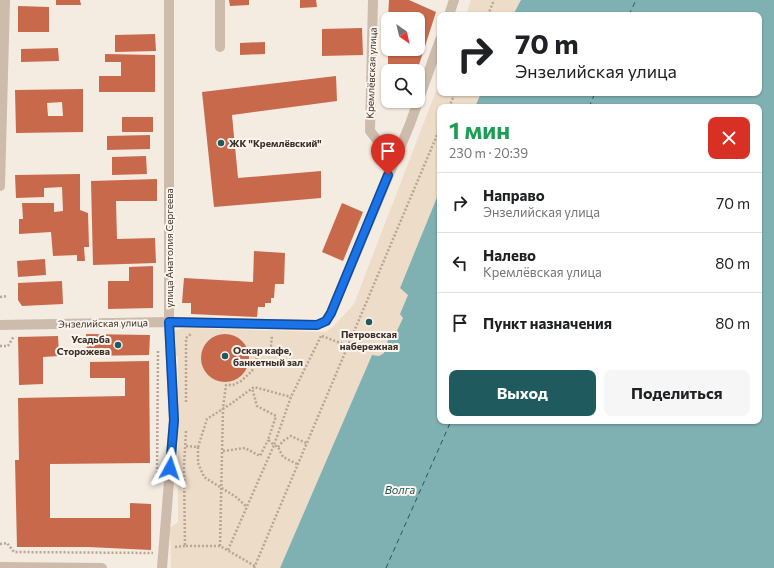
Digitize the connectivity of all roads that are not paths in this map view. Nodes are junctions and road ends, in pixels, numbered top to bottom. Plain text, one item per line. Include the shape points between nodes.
1 (5, 0) edge
2 (169, 0) edge
3 (220, 0) edge
4 (373, 0) edge
5 (454, 0) edge
6 (450, 12) edge
7 (220, 47) dead end
8 (437, 48) edge
9 (394, 162) junction
10 (0, 186) edge
11 (169, 322) junction
12 (0, 325) edge
13 (0, 567) edge
14 (102, 568) edge
15 (162, 568) edge

1 - 10 street
2 - 11 street, улица Анатолия Сергеева
3 - 7 street
4 - 9 street, Кремлёвская улица via 370,131
5 - 6 street
8 - 9 street
9 - 11 street, Энзелийская улица via 326,321 317,325
11 - 12 street, Энзелийская улица
11 - 15 street, улица Анатолия Сергеева via 174,420
13 - 14 street

